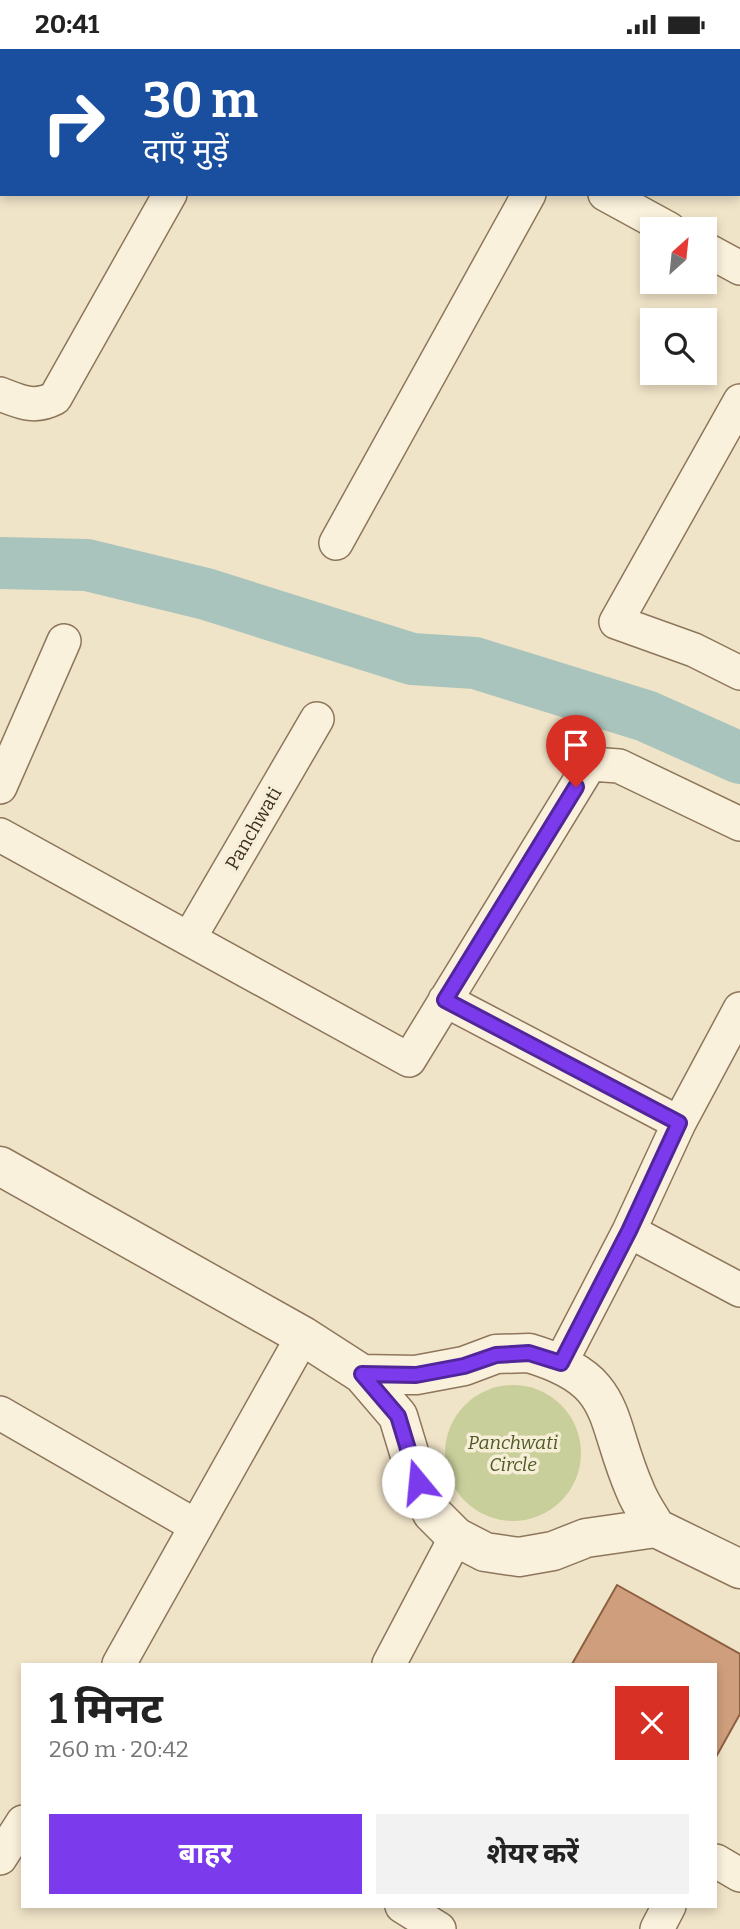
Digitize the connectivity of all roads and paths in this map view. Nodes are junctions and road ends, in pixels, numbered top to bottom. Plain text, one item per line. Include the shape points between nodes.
1 (169, 196) edge
2 (528, 196) edge
3 (609, 196) edge
4 (647, 217) edge
5 (718, 256) edge
6 (740, 268) edge
7 (0, 394) edge
8 (740, 401) edge
9 (336, 543) dead end
10 (64, 641) dead end
11 (740, 673) edge
12 (317, 719) dead end
13 (0, 787) edge
14 (740, 824) edge
15 (0, 835) edge
16 (190, 937) junction
17 (445, 1000) junction
18 (740, 1009) edge
19 (679, 1123) junction
20 (0, 1166) edge
21 (629, 1231) junction
22 (740, 1290) edge
23 (303, 1336) junction
24 (561, 1363) junction
25 (362, 1374) junction
26 (0, 1413) edge
27 (196, 1526) junction
28 (656, 1528) junction
29 (456, 1537) junction
30 (740, 1569) edge
31 (120, 1663) edge
32 (389, 1663) edge
33 (21, 1825) edge
34 (0, 1858) edge
35 (717, 1862) edge
36 (740, 1875) edge
37 (405, 1908) edge
38 (668, 1908) edge
39 (439, 1929) edge
40 (657, 1929) edge

1 - 7 street via 55,398 28,405
2 - 9 street
3 - 4 street
5 - 6 street
8 - 11 street via 616,622 694,650
10 - 13 street
12 - 16 street, Panchwati
14 - 17 street via 619,765 590,764
15 - 16 street
16 - 17 street via 409,1060
17 - 19 street
18 - 19 street
19 - 21 street
20 - 23 street
21 - 22 street
21 - 24 street
23 - 25 street
23 - 27 street
24 - 25 street via 529,1353 496,1355 416,1375
24 - 28 street via 589,1382 609,1410 635,1491
25 - 29 street via 398,1416 432,1513
26 - 27 street
27 - 31 street
28 - 29 street via 586,1538 553,1551 519,1557 485,1552
28 - 30 street
29 - 32 street
33 - 34 street
35 - 36 street
37 - 39 street
38 - 40 street

